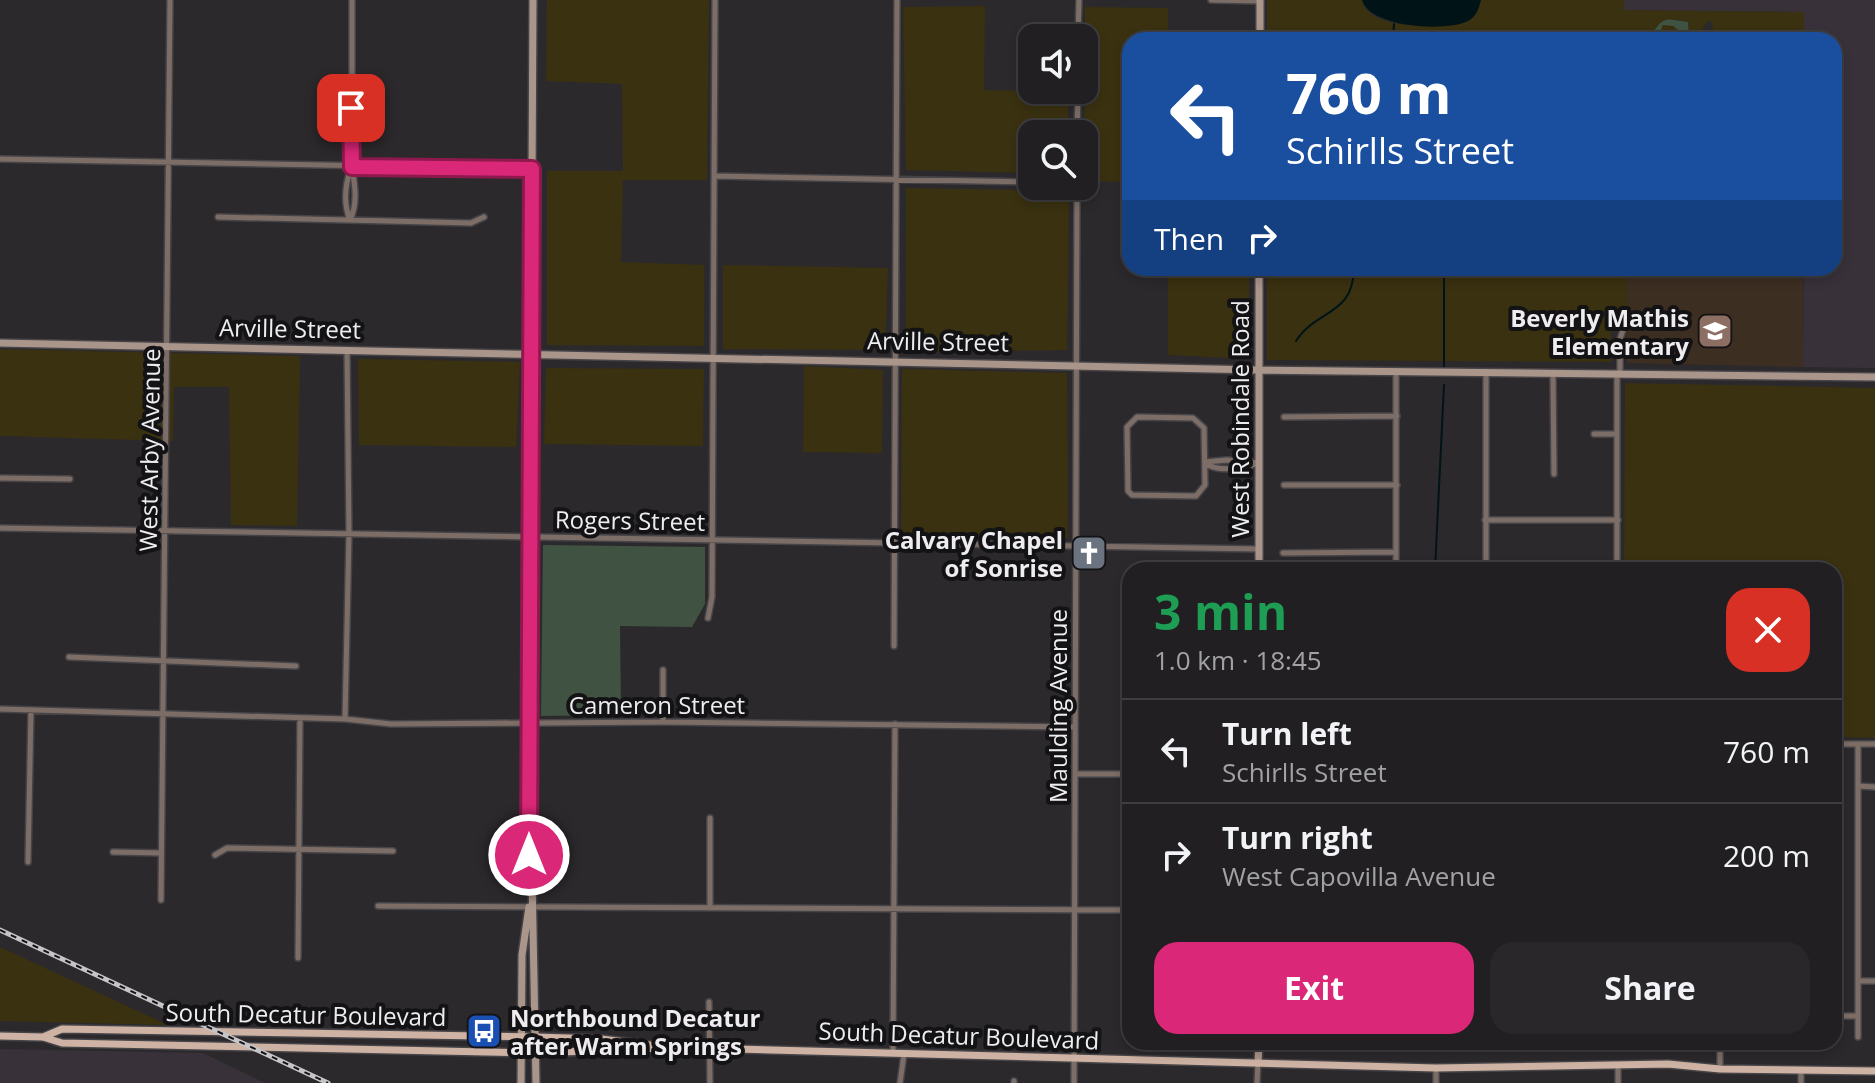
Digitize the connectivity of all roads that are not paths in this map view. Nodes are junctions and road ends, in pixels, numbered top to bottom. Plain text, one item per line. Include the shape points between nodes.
1 (170, 0) edge
2 (352, 0) edge
3 (533, 0) edge
4 (715, 0) edge
5 (897, 0) edge
6 (1079, 0) edge
7 (1211, 0) edge
8 (1260, 1) edge
9 (1078, 24) edge
10 (1260, 32) edge
11 (0, 159) edge
12 (170, 162) junction
13 (352, 167) junction
14 (532, 169) junction
15 (714, 176) junction
16 (899, 179) junction
17 (1018, 182) edge
18 (1077, 200) edge
19 (218, 217) dead end
20 (484, 217) dead end
21 (350, 220) junction
22 (1259, 276) edge
23 (1626, 321) dead end
24 (0, 343) edge
25 (169, 347) junction
26 (347, 349) junction
27 (531, 353) junction
28 (713, 359) junction
29 (897, 361) junction
30 (1078, 364) junction
31 (1258, 370) junction
32 (1396, 371) junction
33 (1486, 372) junction
34 (1553, 373) junction
35 (1618, 374) junction
36 (1875, 377) edge
37 (1397, 416) junction
38 (1284, 417) dead end
39 (1594, 434) dead end
40 (1617, 434) junction
41 (1205, 462) junction
42 (1259, 463) junction
43 (1554, 474) dead end
44 (0, 478) edge
45 (70, 479) dead end
46 (1284, 485) dead end
47 (1397, 485) junction
48 (1485, 520) junction
49 (1618, 520) junction
50 (0, 528) edge
51 (167, 531) junction
52 (349, 534) junction
53 (529, 537) junction
54 (713, 540) junction
55 (895, 542) junction
56 (1077, 546) junction
57 (1259, 549) junction
58 (1396, 552) junction
59 (1283, 553) dead end
60 (1259, 562) edge
61 (1396, 562) edge
62 (1486, 562) edge
63 (1617, 562) edge
64 (708, 618) dead end
65 (894, 646) dead end
66 (69, 657) dead end
67 (165, 662) junction
68 (296, 666) dead end
69 (663, 670) dead end
70 (0, 709) edge
71 (31, 710) junction
72 (164, 714) junction
73 (300, 718) junction
74 (345, 719) junction
75 (529, 722) junction
76 (663, 722) junction
77 (895, 724) junction
78 (1075, 727) junction
79 (1842, 744) edge
80 (1858, 744) junction
81 (1875, 744) edge
82 (1075, 774) junction
83 (1122, 774) edge
84 (1859, 786) junction
85 (1875, 787) edge
86 (710, 818) dead end
87 (299, 850) junction
88 (393, 851) dead end
89 (113, 852) dead end
90 (161, 853) junction
91 (215, 855) dead end
92 (28, 862) dead end
93 (161, 900) dead end
94 (530, 905) junction
95 (710, 905) junction
96 (378, 906) dead end
97 (892, 907) junction
98 (1075, 909) junction
99 (1122, 910) edge
100 (298, 958) dead end
101 (1859, 981) junction
102 (1875, 981) edge
103 (709, 1002) dead end
104 (1842, 1016) edge
105 (1858, 1016) junction
106 (0, 1036) edge
107 (43, 1037) junction
108 (520, 1037) junction
109 (535, 1037) junction
110 (1858, 1037) dead end
111 (665, 1047) junction
112 (708, 1048) junction
113 (1259, 1050) edge
114 (1720, 1050) edge
115 (520, 1053) junction
116 (536, 1053) junction
117 (893, 1053) junction
118 (904, 1053) junction
119 (1073, 1060) junction
120 (1258, 1063) junction
121 (1618, 1065) junction
122 (1436, 1068) junction
123 (1720, 1069) junction
124 (1801, 1070) junction
125 (1875, 1071) edge
126 (521, 1083) edge
127 (536, 1083) edge
128 (710, 1083) edge
129 (900, 1083) edge
130 (1074, 1083) edge
131 (1257, 1083) edge
132 (1436, 1083) edge
133 (1618, 1083) edge
134 (1801, 1083) edge

1 - 12 street, West Arby Avenue
2 - 13 street
3 - 14 street
4 - 15 street
5 - 16 street
6 - 9 street
7 - 8 street
8 - 10 street
11 - 12 street
12 - 13 street
12 - 25 street, West Arby Avenue
13 - 14 street
13 - 21 street via 346,182
14 - 27 street
15 - 16 street
15 - 28 street
16 - 17 street
16 - 29 street
18 - 30 street, Maulding Avenue
19 - 21 street
20 - 21 street via 471,223
22 - 31 street, West Robindale Road
23 - 35 street
24 - 25 street, Arville Street
25 - 26 street, Arville Street
25 - 51 street, West Arby Avenue
26 - 27 street, Arville Street
26 - 52 street
27 - 28 street, Arville Street
27 - 53 street
28 - 29 street, Arville Street
28 - 54 street
29 - 30 street, Arville Street
29 - 55 street
30 - 31 street, Arville Street
30 - 56 street, Maulding Avenue
31 - 32 street, Arville Street
31 - 42 street, West Robindale Road
32 - 33 street, Arville Street
32 - 37 street
33 - 34 street, Arville Street
33 - 48 street
34 - 35 street, Arville Street
34 - 43 street
35 - 36 street, Arville Street
35 - 40 street
37 - 38 street
37 - 47 street
39 - 40 street
40 - 49 street
41 - 41 street via 1204,428 1193,418 1137,417 1127,427 1126,484 1132,495 1196,496 1205,485
41 - 42 street via 1231,468
42 - 57 street, West Robindale Road
44 - 45 street
46 - 47 street
47 - 58 street
48 - 49 street
48 - 62 street
49 - 63 street
50 - 51 street, Rogers Street
51 - 52 street, Rogers Street
51 - 67 street, West Arby Avenue
52 - 53 street, Rogers Street
52 - 74 street
53 - 54 street, Rogers Street
53 - 75 street
54 - 55 street, Rogers Street
54 - 64 street
55 - 56 street, Rogers Street
55 - 65 street
56 - 57 street, Rogers Street
56 - 78 street, Maulding Avenue
57 - 60 street, West Robindale Road
58 - 59 street
58 - 61 street
66 - 67 street
67 - 68 street
67 - 72 street, West Arby Avenue
69 - 76 street
70 - 71 street, Cameron Street
71 - 72 street, Cameron Street
71 - 92 street
72 - 73 street, Cameron Street
72 - 90 street, West Arby Avenue
73 - 74 street, Cameron Street
73 - 87 street
74 - 75 street, Cameron Street via 391,724
75 - 76 street, Cameron Street
75 - 94 street
76 - 77 street, Cameron Street
77 - 78 street, Cameron Street
77 - 97 street
78 - 82 street, Maulding Avenue
79 - 80 street
80 - 81 street
80 - 84 street
82 - 83 street
82 - 98 street, Maulding Avenue
84 - 85 street
84 - 101 street
86 - 95 street
87 - 88 street
87 - 91 street via 227,848
87 - 100 street
89 - 90 street
90 - 93 street, West Arby Avenue
94 - 95 street
94 - 96 street
94 - 108 street via 522,955
94 - 109 street
95 - 97 street
97 - 98 street
97 - 117 street
98 - 99 street
98 - 119 street, Maulding Avenue
101 - 102 street
101 - 105 street
103 - 112 street
104 - 105 street
105 - 110 street
106 - 107 main road, South Decatur Boulevard
107 - 108 main road, South Decatur Boulevard via 62,1029
107 - 115 main road, South Decatur Boulevard via 62,1043
108 - 109 main road, South Decatur Boulevard
108 - 115 street
109 - 111 main road, South Decatur Boulevard
109 - 116 street
111 - 112 main road, South Decatur Boulevard
111 - 116 main road, South Decatur Boulevard
112 - 117 main road, South Decatur Boulevard
112 - 128 street
113 - 120 street
114 - 123 street
115 - 116 main road, South Decatur Boulevard
115 - 126 street
116 - 127 street
117 - 118 main road, South Decatur Boulevard
118 - 119 main road, South Decatur Boulevard
118 - 129 street
119 - 120 main road, South Decatur Boulevard
119 - 130 street, Maulding Avenue
120 - 122 main road, South Decatur Boulevard
120 - 131 street
121 - 122 main road, South Decatur Boulevard
121 - 123 main road, South Decatur Boulevard
121 - 133 street
122 - 132 street
123 - 124 main road, South Decatur Boulevard
124 - 125 main road, South Decatur Boulevard
124 - 134 street

